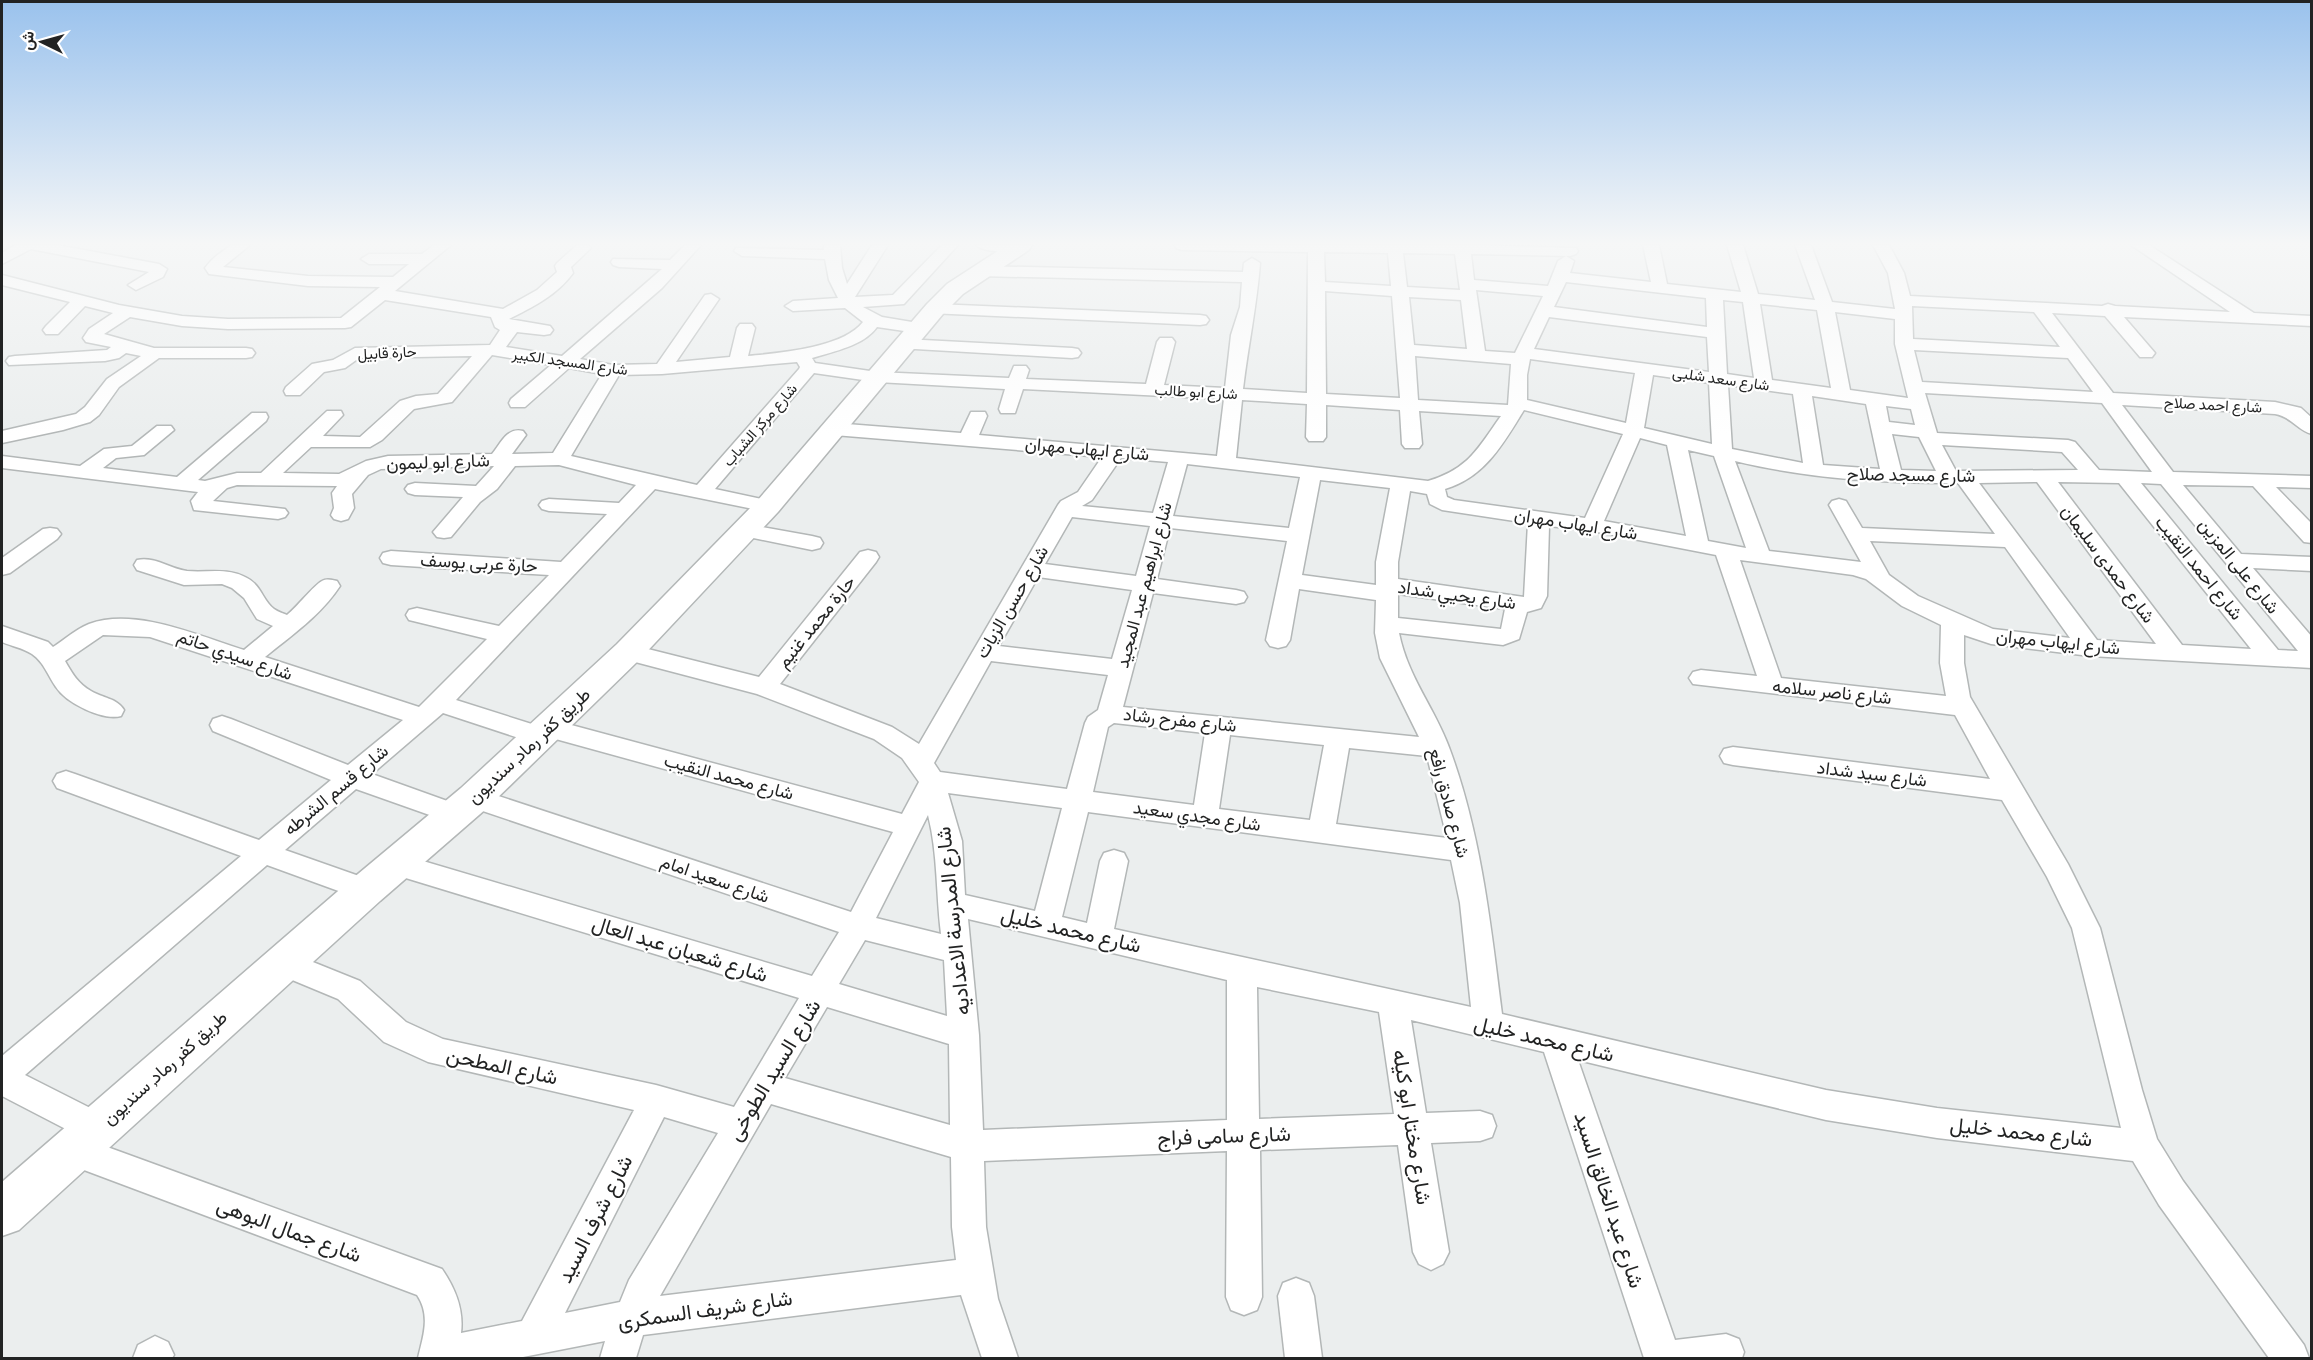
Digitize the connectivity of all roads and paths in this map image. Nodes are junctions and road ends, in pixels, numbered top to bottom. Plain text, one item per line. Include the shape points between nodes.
1 (74, 308) edge
2 (112, 308) edge
3 (363, 308) edge
4 (473, 308) edge
5 (521, 308) edge
6 (626, 308) edge
7 (704, 308) edge
8 (855, 308) edge
9 (937, 308) edge
10 (1248, 308) edge
11 (1317, 308) edge
12 (1402, 308) edge
13 (1471, 308) edge
14 (1715, 308) edge
15 (1753, 308) edge
16 (1825, 308) edge
17 (1904, 308) edge
18 (2040, 308) edge
19 (2096, 308) edge
20 (2237, 308) edge
21 (2108, 309) junction
22 (1544, 311) joint
23 (126, 312) junction
24 (2250, 317) junction
25 (1200, 320) dead end
26 (501, 321) junction
27 (873, 321) junction
28 (2312, 321) edge
29 (919, 327) junction
30 (746, 328) dead end
31 (52, 330) dead end
32 (544, 330) dead end
33 (1716, 333) junction
34 (1166, 342) dead end
35 (1904, 344) junction
36 (123, 346) junction
37 (491, 350) junction
38 (1406, 350) junction
39 (154, 353) junction
40 (246, 353) dead end
41 (1072, 353) dead end
42 (2073, 353) junction
43 (2146, 353) dead end
44 (12, 354) edge
45 (1477, 356) junction
46 (1522, 356) junction
47 (564, 362) junction
48 (806, 362) junction
49 (1023, 362) dead end
50 (737, 363) junction
51 (662, 369) junction
52 (1644, 369) junction
53 (613, 370) junction
54 (877, 377) junction
55 (145, 379) dead end
56 (1719, 379) junction
57 (118, 380) junction
58 (1016, 383) junction
59 (1764, 385) junction
60 (1154, 390) junction
61 (1802, 390) junction
62 (293, 391) dead end
63 (1235, 394) junction
64 (1842, 395) junction
65 (1917, 396) junction
66 (1317, 399) junction
67 (2108, 399) junction
68 (1875, 400) junction
69 (518, 403) dead end
70 (1409, 404) junction
71 (1516, 407) junction
72 (1008, 409) dead end
73 (334, 415) dead end
74 (978, 416) dead end
75 (259, 417) dead end
76 (1881, 427) junction
77 (2312, 428) edge
78 (834, 429) junction
79 (164, 430) dead end
80 (1634, 431) junction
81 (516, 435) dead end
82 (1928, 435) junction
83 (2, 436) edge
84 (1316, 437) dead end
85 (968, 439) junction
86 (307, 441) junction
87 (1676, 441) junction
88 (1412, 444) dead end
89 (1116, 451) junction
90 (1722, 452) junction
91 (1179, 457) junction
92 (559, 459) junction
93 (504, 460) junction
94 (2, 462) edge
95 (1226, 462) junction
96 (364, 467) junction
97 (86, 471) junction
98 (1814, 471) junction
99 (1311, 472) junction
100 (1892, 476) junction
101 (2042, 476) junction
102 (2093, 476) junction
103 (1957, 477) junction
104 (2125, 477) junction
105 (2168, 478) junction
106 (266, 479) junction
107 (2259, 481) junction
108 (650, 482) junction
109 (2312, 482) edge
110 (220, 483) junction
111 (1401, 483) junction
112 (181, 484) junction
113 (1429, 487) junction
114 (415, 489) dead end
115 (482, 492) junction
116 (701, 493) junction
117 (549, 505) dead end
118 (1839, 505) dead end
119 (624, 510) junction
120 (1065, 510) junction
121 (278, 513) dead end
122 (341, 515) dead end
123 (1539, 517) junction
124 (757, 518) junction
125 (1161, 520) junction
126 (1592, 525) junction
127 (444, 532) dead end
128 (50, 534) dead end
129 (1856, 534) junction
130 (1299, 536) junction
131 (2312, 537) edge
132 (2011, 541) junction
133 (812, 543) dead end
134 (1699, 546) junction
135 (1726, 552) junction
136 (868, 557) dead end
137 (1760, 557) junction
138 (391, 558) dead end
139 (2235, 560) junction
140 (2312, 564) edge
141 (145, 565) dead end
142 (2, 568) edge
143 (567, 568) junction
144 (1032, 568) junction
145 (1290, 581) junction
146 (1882, 581) junction
147 (1144, 584) junction
148 (329, 586) dead end
149 (1387, 590) junction
150 (1236, 597) dead end
151 (1522, 604) junction
152 (417, 615) dead end
153 (1952, 620) junction
154 (1387, 624) junction
155 (290, 625) junction
156 (504, 635) junction
157 (4, 637) edge
158 (1278, 640) dead end
159 (2090, 648) junction
160 (628, 652) junction
161 (984, 652) junction
162 (2175, 652) junction
163 (2312, 653) edge
164 (52, 659) junction
165 (2272, 659) junction
166 (247, 660) junction
167 (2312, 660) edge
168 (1121, 668) junction
169 (1701, 678) dead end
170 (1772, 686) junction
171 (764, 687) junction
172 (1963, 707) junction
173 (112, 710) dead end
174 (431, 710) junction
175 (1109, 714) junction
176 (1219, 724) junction
177 (222, 725) dead end
178 (545, 732) junction
179 (1338, 738) junction
180 (1437, 748) junction
181 (1733, 756) dead end
182 (926, 772) junction
183 (351, 777) junction
184 (66, 781) dead end
185 (2011, 791) junction
186 (1078, 800) junction
187 (464, 806) junction
188 (1205, 817) junction
189 (909, 826) junction
190 (1321, 832) junction
191 (1462, 851) junction
192 (263, 853) junction
193 (1114, 861) dead end
194 (396, 864) junction
195 (366, 890) junction
196 (951, 903) junction
197 (1046, 925) junction
198 (858, 926) junction
199 (1098, 936) junction
200 (958, 951) junction
201 (283, 963) junction
202 (1242, 971) junction
203 (820, 992) junction
204 (1392, 1002) junction
205 (1488, 1025) junction
206 (964, 1035) junction
207 (1556, 1042) junction
208 (2, 1075) edge
209 (2, 1080) edge
210 (764, 1087) junction
211 (656, 1100) junction
212 (742, 1125) junction
213 (1480, 1126) dead end
214 (1412, 1129) junction
215 (1243, 1135) junction
216 (85, 1139) junction
217 (967, 1146) junction
218 (2143, 1146) junction
219 (7, 1201) edge
220 (1431, 1252) dead end
221 (976, 1275) junction
222 (1296, 1296) dead end
223 (1244, 1297) dead end
224 (631, 1318) junction
225 (533, 1337) junction
226 (1726, 1352) dead end
227 (437, 1357) edge
228 (618, 1359) edge
229 (1000, 1359) edge
230 (1304, 1359) edge
231 (1662, 1359) edge
232 (1677, 1359) edge
233 (2291, 1359) edge

1 - 31 street
2 - 23 street
3 - 23 street via 345,323 220,324
4 - 26 street via 500,315
5 - 26 street
6 - 47 street
7 - 51 street
8 - 27 street
9 - 29 street, طريق كفر رماد, سنديون
10 - 63 street via 1242,325
11 - 66 street
12 - 38 street
13 - 45 street
14 - 33 street
15 - 59 street
16 - 64 street
17 - 35 street
18 - 42 street
19 - 21 street
20 - 24 street
21 - 24 street
21 - 43 street
22 - 33 street
22 - 46 street
23 - 36 street via 92,338 114,340
24 - 28 street
25 - 29 street
26 - 32 street
26 - 37 street, شارع المسجد الكبير via 510,329
27 - 29 street
27 - 48 street, شارع المسجد الكبير via 852,339
29 - 41 street
29 - 54 street, طريق كفر رماد, سنديون
30 - 50 street
33 - 56 street
34 - 60 street
35 - 42 street
35 - 65 street
36 - 39 street
36 - 44 street via 109,356
37 - 47 street, شارع المسجد الكبير
37 - 62 street, حارة قابيل via 355,353 339,364 318,368
37 - 86 street via 445,398 406,406 372,439
38 - 45 street, شارع سعد شلبى
38 - 70 street
39 - 40 street
39 - 57 street
42 - 67 street
45 - 46 street, شارع سعد شلبى
46 - 52 street, شارع سعد شلبى
46 - 71 street via 1516,381
47 - 53 street, شارع المسجد الكبير
47 - 69 street
48 - 50 street, شارع المسجد الكبير
48 - 54 street, شارع ابو طالب
48 - 116 street, شارع مركز الشباب
49 - 58 street
50 - 51 street, شارع المسجد الكبير
51 - 53 street, شارع المسجد الكبير
52 - 56 street, شارع سعد شلبى
52 - 80 street
53 - 92 street
54 - 58 street, شارع ابو طالب
54 - 78 street, طريق كفر رماد, سنديون
55 - 57 street
56 - 59 street, شارع سعد شلبى
56 - 90 street
57 - 83 street via 82,418
58 - 60 street, شارع ابو طالب
58 - 72 street
59 - 61 street, شارع سعد شلبى
60 - 63 street, شارع ابو طالب
61 - 64 street, شارع سعد شلبى
61 - 98 street
63 - 66 street, شارع ابو طالب
63 - 95 street
64 - 68 street, شارع سعد شلبى
65 - 67 street, شارع احمد صلاح
65 - 68 street, شارع سعد شلبى
65 - 82 street
66 - 70 street, شارع ابو طالب
66 - 84 street
67 - 77 street, شارع احمد صلاح via 2287,410
67 - 105 street
68 - 76 street
70 - 71 street, شارع ابو طالب
70 - 88 street
71 - 80 street, شارع مسجد صلاح
71 - 113 street via 1478,465
73 - 86 street
74 - 85 street
75 - 112 street
76 - 82 street
76 - 100 street
78 - 85 street, شارع ايهاب مهران
78 - 124 street, طريق كفر رماد, سنديون
79 - 97 street via 137,451 111,453
80 - 87 street, شارع مسجد صلاح
80 - 126 street
81 - 93 street
82 - 102 street via 2067,446
82 - 103 street
85 - 89 street, شارع ايهاب مهران
86 - 106 street
87 - 90 street, شارع مسجد صلاح
87 - 134 street
89 - 91 street, شارع ايهاب مهران
89 - 120 street, شارع حسن الزيات via 1085,496
90 - 98 street, شارع مسجد صلاح
90 - 137 street
91 - 95 street, شارع ايهاب مهران
91 - 125 street, شارع ابراهيم عبد المجيد
92 - 93 street, شارع ابو ليمون
92 - 108 street, شارع ابو ليمون
93 - 96 street, شارع ابو ليمون via 388,462
93 - 115 street
94 - 97 street, شارع ابو ليمون
95 - 99 street, شارع ايهاب مهران
96 - 106 street, شارع ابو ليمون via 342,480
96 - 122 street via 342,493
97 - 112 street, شارع ابو ليمون
98 - 100 street, شارع مسجد صلاح
99 - 111 street, شارع ايهاب مهران
99 - 130 street
100 - 103 street, شارع مسجد صلاح
101 - 102 street, شارع مسجد صلاح
101 - 103 street, شارع مسجد صلاح
101 - 162 street, شارع حمدى سليمان
102 - 104 street, شارع مسجد صلاح
103 - 132 street
104 - 105 street, شارع مسجد صلاح
104 - 165 street, شارع احمد النقيب
105 - 107 street, شارع مسجد صلاح
105 - 139 street, شارع على المزين
106 - 110 street, شارع ابو ليمون
107 - 109 street, شارع مسجد صلاح
107 - 131 street
108 - 116 street, شارع ابو ليمون
108 - 119 street, شارع قسم الشرطه
110 - 112 street, شارع ابو ليمون via 205,487
110 - 121 street via 201,501 201,506
111 - 113 street, شارع ايهاب مهران
111 - 149 street, شارع صادق رافع via 1387,562
113 - 123 street, شارع ايهاب مهران via 1437,492 1437,500 1449,506
114 - 115 street
115 - 127 street
116 - 124 street, شارع ابو ليمون
117 - 119 street
118 - 129 street
119 - 143 street, شارع قسم الشرطه
120 - 125 street
120 - 144 street, شارع حسن الزيات
123 - 126 street, شارع ايهاب مهران
123 - 151 street via 1536,596 1533,603
124 - 133 street, شارع ابو ليمون
124 - 160 street, طريق كفر رماد, سنديون
125 - 130 street
125 - 147 street, شارع ابراهيم عبد المجيد
126 - 134 street, شارع ايهاب مهران
128 - 142 street
129 - 132 street
129 - 146 street
130 - 145 street
132 - 159 street
134 - 135 street, شارع ايهاب مهران
135 - 137 street, شارع ايهاب مهران
135 - 170 street
136 - 171 street, حارة محمد غنيم
137 - 146 street, شارع ايهاب مهران via 1856,568
138 - 143 street, حارة عربى يوسف
139 - 140 street
139 - 163 street, شارع على المزين
141 - 155 street via 184,578 224,577 240,583 252,593 265,614
143 - 156 street, شارع قسم الشرطه
144 - 147 street
144 - 161 street, شارع حسن الزيات
145 - 149 street, شارع يحيي شداد
145 - 158 street
146 - 153 street, شارع ايهاب مهران via 1910,601
147 - 150 street
147 - 168 street, شارع ابراهيم عبد المجيد
148 - 155 street
149 - 151 street, شارع يحيي شداد
149 - 154 street, شارع صادق رافع
151 - 154 street via 1510,634 1503,637
152 - 156 street
153 - 159 street, شارع ايهاب مهران via 1991,636
153 - 172 street via 1952,663
154 - 180 street, شارع صادق رافع via 1392,658
155 - 166 street
156 - 174 street, شارع قسم الشرطه
157 - 164 street via 40,648
159 - 162 street, شارع ايهاب مهران
160 - 171 street
160 - 178 street, طريق كفر رماد, سنديون
161 - 168 street
161 - 182 street, شارع حسن الزيات
162 - 165 street, شارع ايهاب مهران
164 - 166 street, شارع سيدي حاتم via 95,630 132,627 175,634
164 - 173 street via 66,684 82,697
165 - 167 street, شارع ايهاب مهران
166 - 174 street, شارع سيدي حاتم
168 - 175 street, شارع ابراهيم عبد المجيد
169 - 170 street, شارع ناصر سلامه
170 - 172 street, شارع ناصر سلامه
171 - 182 street via 883,733 911,751
172 - 185 street
174 - 178 street, شارع سيدي حاتم
174 - 183 street, شارع قسم الشرطه
175 - 176 street, شارع مفرح رشاد
175 - 186 street, شارع مفرح رشاد via 1097,723
176 - 179 street, شارع مفرح رشاد
176 - 188 street
177 - 183 street, شارع سعيد امام
178 - 187 street, طريق كفر رماد, سنديون
178 - 189 street, شارع محمد النقيب
179 - 180 street, شارع مفرح رشاد
179 - 190 street
180 - 191 street, شارع صادق رافع
181 - 185 street, شارع سيد شداد
182 - 186 street, شارع مجدي سعيد
182 - 189 street, شارع السيد الطوخى
182 - 196 street, شارع المدرسة الاعداديه via 948,841
183 - 187 street, شارع سعيد امام
183 - 192 street, شارع قسم الشرطه
184 - 192 street
185 - 218 street via 2086,928
186 - 188 street, شارع مجدي سعيد
186 - 197 street, شارع مفرح رشاد
187 - 194 street, طريق كفر رماد, سنديون
187 - 198 street, شارع سعيد امام
188 - 190 street, شارع مجدي سعيد
189 - 198 street, شارع السيد الطوخى
190 - 191 street, شارع مجدي سعيد
191 - 205 street, شارع صادق رافع via 1474,903
192 - 195 street
192 - 208 street, شارع قسم الشرطه
193 - 199 street
194 - 195 street, طريق كفر رماد, سنديون
194 - 203 street, شارع شعبان عبد العال
195 - 201 street, طريق كفر رماد, سنديون
196 - 197 street, شارع محمد خليل
196 - 200 street, شارع المدرسة الاعداديه
197 - 199 street, شارع محمد خليل
198 - 200 street, شارع سعيد امام
198 - 203 street, شارع السيد الطوخى
199 - 202 street, شارع محمد خليل
200 - 206 street, شارع المدرسة الاعداديه
201 - 211 street, شارع المطحن via 349,990 395,1032 439,1052
201 - 216 street, طريق كفر رماد, سنديون
202 - 204 street, شارع محمد خليل
202 - 215 street
203 - 206 street, شارع شعبان عبد العال
203 - 210 street, شارع السيد الطوخى
204 - 205 street, شارع محمد خليل
204 - 214 street, شارع مختار ابو كيله
205 - 207 street, شارع محمد خليل
206 - 217 street, شارع المدرسة الاعداديه
207 - 218 street, شارع محمد خليل via 1826,1105 1937,1123
207 - 231 street, شارع عبد الخالق السيد
209 - 216 street, شارع جمال البوهى
210 - 212 street, شارع السيد الطوخى
210 - 217 street, شارع سامى فراج
211 - 212 street, شارع المطحن
211 - 225 street, شارع شرف السيد
212 - 224 street, شارع السيد الطوخى
213 - 214 street, شارع سامى فراج
214 - 215 street, شارع سامى فراج
214 - 220 street, شارع مختار ابو كيله
215 - 217 street, شارع سامى فراج
215 - 223 street
216 - 219 street, طريق كفر رماد, سنديون
216 - 227 street, شارع جمال البوهى via 429,1282 439,1294 443,1309 445,1329
217 - 221 street, شارع المدرسة الاعداديه via 966,1192
218 - 233 street via 2171,1193
221 - 224 street, شارع شريف السمكرى
221 - 229 street, شارع المدرسة الاعداديه
222 - 230 street
224 - 225 street, شارع شريف السمكرى
224 - 228 street, شارع السيد الطوخى
225 - 227 street, شارع شريف السمكرى
226 - 232 street

